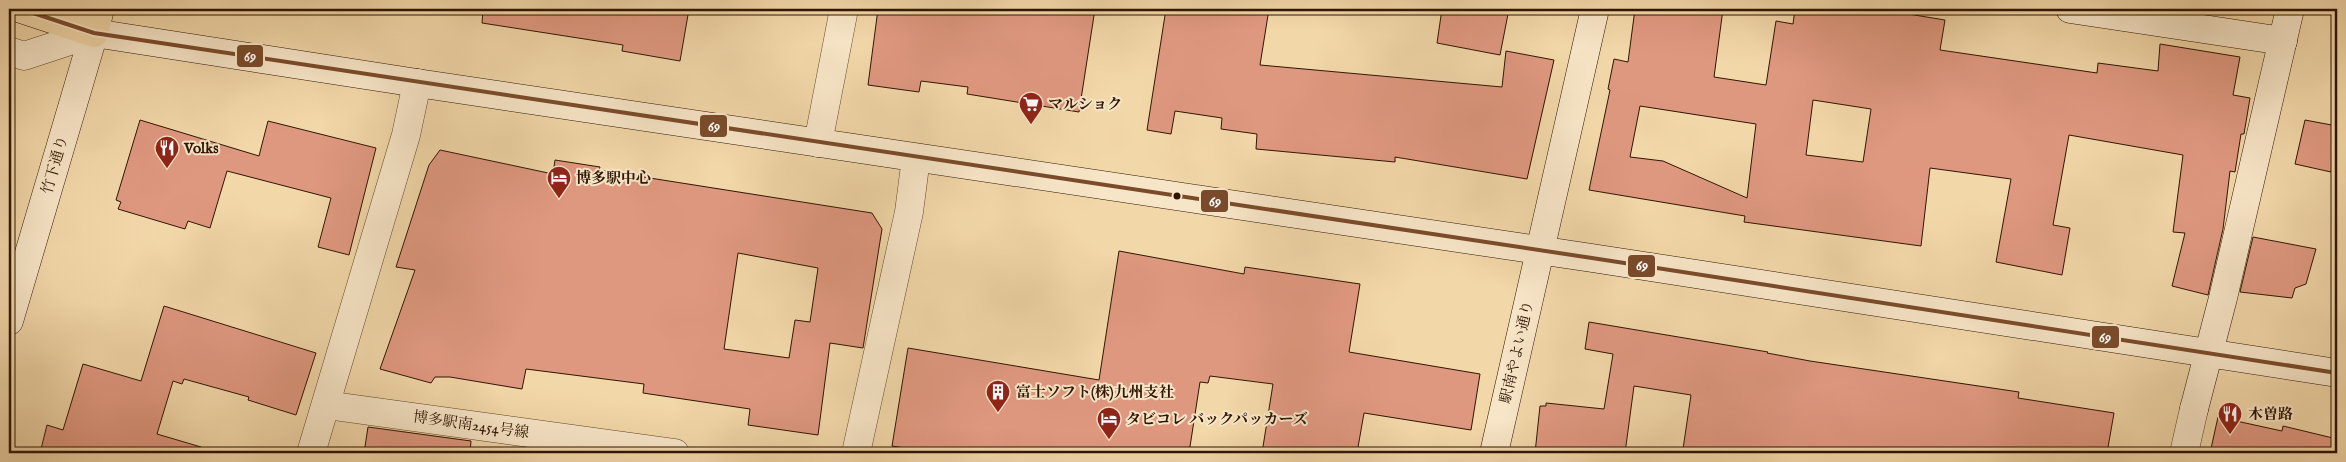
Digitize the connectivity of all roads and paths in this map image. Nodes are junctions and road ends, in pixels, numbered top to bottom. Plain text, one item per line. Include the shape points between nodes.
1 (21, 9) edge
2 (78, 9) edge
3 (844, 9) edge
4 (1595, 9) edge
5 (2070, 9) edge
6 (2290, 9) edge
7 (97, 21) edge
8 (2283, 41) junction
9 (9, 51) edge
10 (417, 83) junction
11 (818, 143) junction
12 (916, 158) junction
13 (1541, 251) junction
14 (9, 321) edge
15 (2208, 355) junction
16 (2337, 373) edge
17 (326, 404) junction
18 (311, 453) edge
19 (675, 453) edge
20 (856, 453) edge
21 (1494, 453) edge
22 (2184, 453) edge

1 - 7 highway
2 - 7 main road
3 - 11 main road
4 - 13 main road, 駅南やよい通り
5 - 8 main road
6 - 8 main road
7 - 9 main road via 24,56
7 - 10 main road
7 - 14 main road, 竹下通り
8 - 15 main road
10 - 11 main road
10 - 17 main road via 406,135
11 - 12 main road
12 - 13 main road
12 - 20 main road via 909,212
13 - 15 main road
13 - 21 main road, 駅南やよい通り
15 - 16 main road
15 - 22 main road
17 - 18 main road
17 - 19 main road, 博多駅南2454号線

